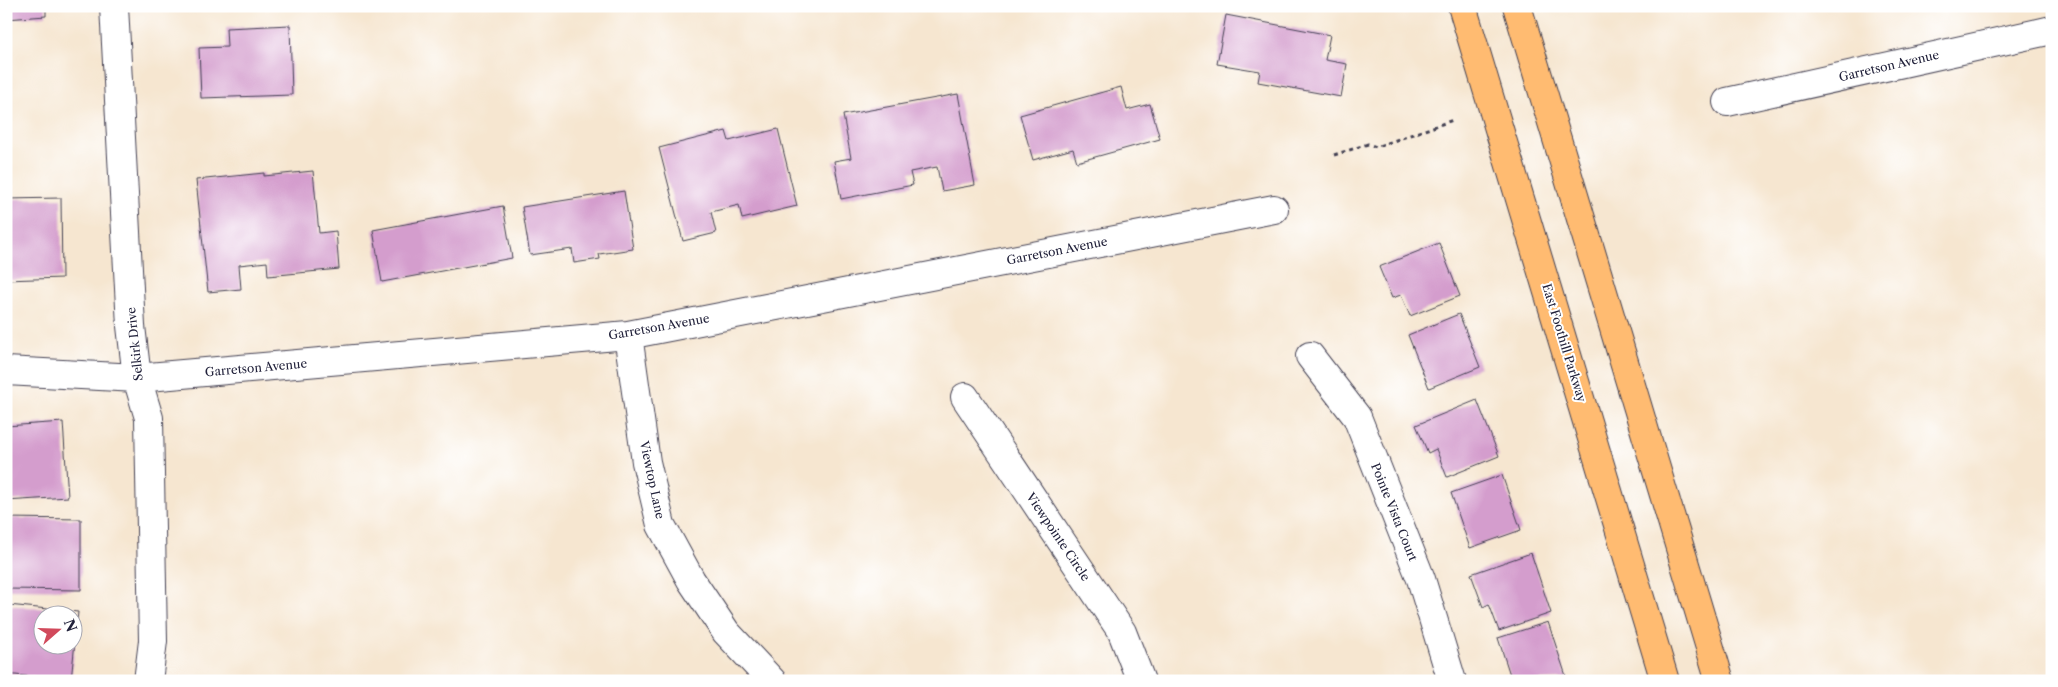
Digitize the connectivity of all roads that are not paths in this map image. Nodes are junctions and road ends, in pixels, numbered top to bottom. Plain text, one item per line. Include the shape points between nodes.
1 (114, 6) edge
2 (1462, 6) edge
3 (1517, 6) edge
4 (2052, 30) edge
5 (1727, 102) dead end
6 (1274, 209) dead end
7 (628, 334) junction
8 (1310, 356) dead end
9 (6, 371) edge
10 (137, 378) junction
11 (965, 398) dead end
12 (148, 681) edge
13 (772, 681) edge
14 (1141, 681) edge
15 (1452, 681) edge
16 (1665, 681) edge
17 (1720, 681) edge

1 - 10 street, Selkirk Drive via 131,326
2 - 16 main road, East Foothill Parkway
3 - 17 main road
4 - 5 street, Garretson Avenue
6 - 7 street, Garretson Avenue
7 - 10 street, Garretson Avenue
7 - 13 street, Viewtop Lane via 646,462 661,525 691,580 726,632
8 - 15 street, Pointe Vista Court via 1357,418 1421,579
9 - 10 street, Garretson Avenue
10 - 12 street, Selkirk Drive via 149,418 153,640
11 - 14 street, Viewpointe Circle via 1122,632

